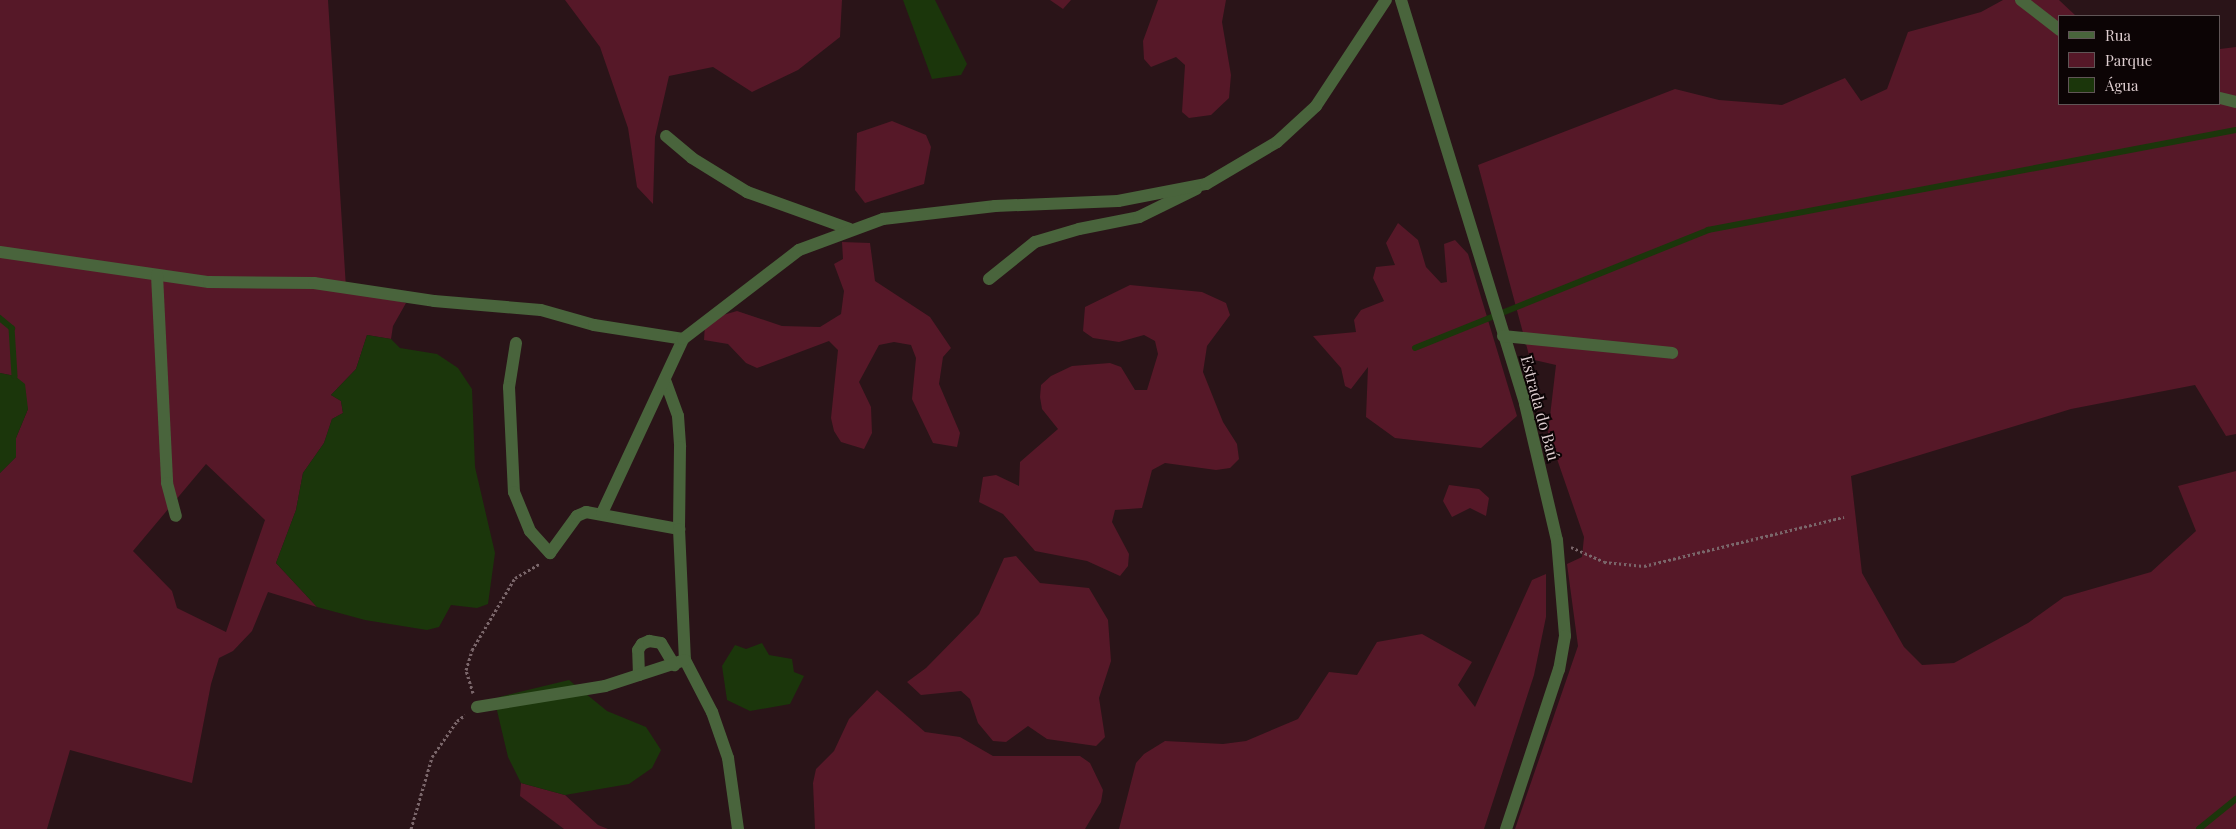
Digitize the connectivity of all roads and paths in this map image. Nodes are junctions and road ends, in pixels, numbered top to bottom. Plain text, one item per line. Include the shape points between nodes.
1 (1386, 0) edge
2 (1401, 0) edge
3 (2021, 0) edge
4 (2058, 28) edge
5 (2221, 98) edge
6 (2236, 102) edge
7 (666, 136) dead end
8 (1206, 184) junction
9 (850, 229) junction
10 (0, 252) edge
11 (157, 275) junction
12 (989, 279) dead end
13 (1503, 336) junction
14 (683, 339) junction
15 (516, 343) dead end
16 (1672, 353) dead end
17 (665, 380) junction
18 (602, 513) junction
19 (176, 516) dead end
20 (1844, 516) dead end
21 (679, 529) junction
22 (1557, 540) junction
23 (550, 553) junction
24 (679, 662) junction
25 (639, 675) junction
26 (477, 707) junction
27 (411, 829) edge
28 (738, 829) edge
29 (1506, 829) edge

1 - 8 street via 1316,106 1277,142
2 - 13 street, Estrada do Baú via 1471,220
3 - 4 street
5 - 6 street
7 - 9 street via 692,158 747,192
8 - 9 street via 1118,201 995,206 883,219
8 - 12 street via 1139,217 1035,242
9 - 14 street via 799,250
10 - 11 street
11 - 14 street via 210,282 314,283 434,301 541,310 603,327
11 - 19 street via 168,483
13 - 16 street
13 - 22 street, Estrada do Baú via 1525,404
14 - 17 street
15 - 23 street via 509,387 514,492 530,531
17 - 18 street
17 - 21 street via 678,416
18 - 21 street
18 - 23 street via 586,512 577,516
20 - 22 path via 1644,566 1604,562
21 - 24 street
22 - 29 street, Estrada do Baú via 1565,636 1559,669
23 - 26 path via 515,578 472,650 466,670
24 - 25 street
24 - 25 street via 661,643 649,641 638,650
24 - 28 street via 712,712 728,758
25 - 26 street via 605,686
26 - 27 path via 457,721 432,757

